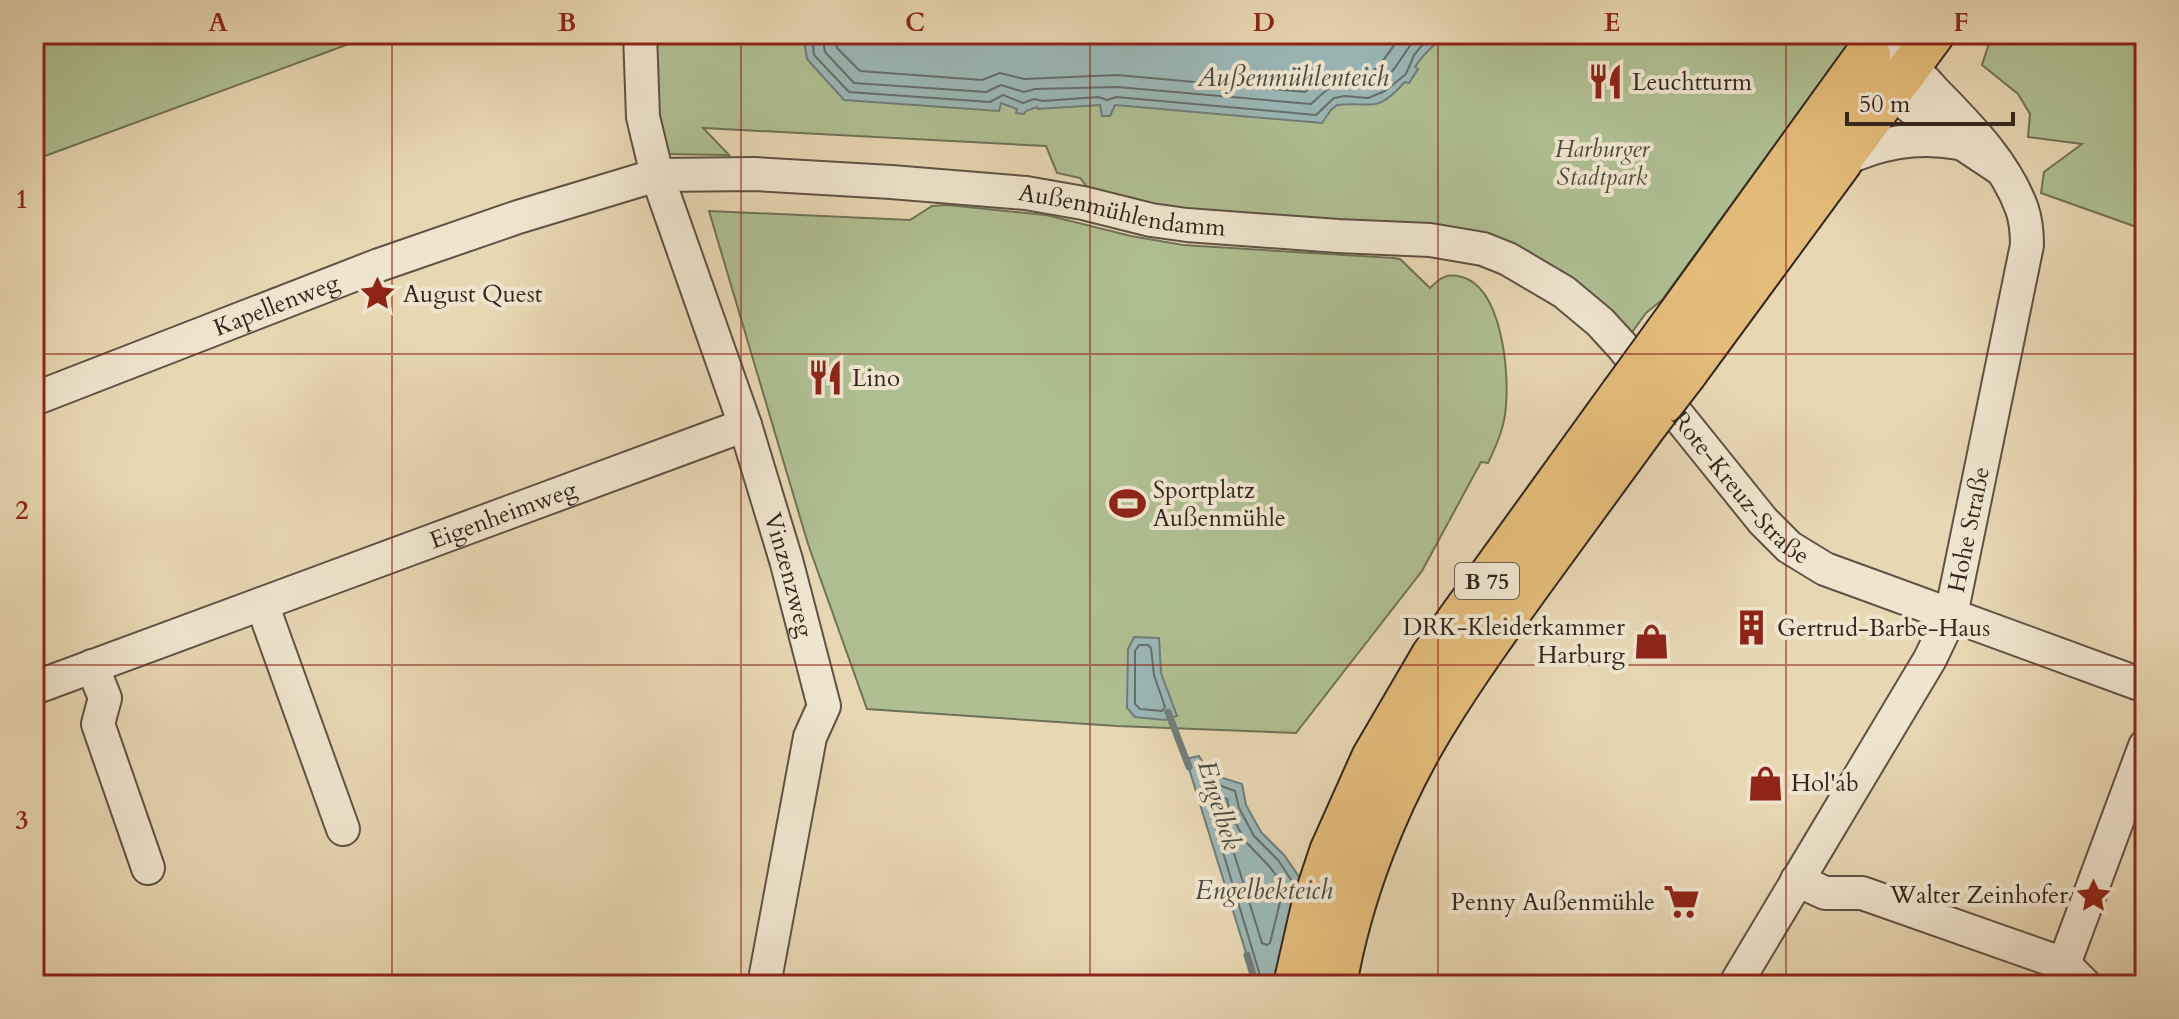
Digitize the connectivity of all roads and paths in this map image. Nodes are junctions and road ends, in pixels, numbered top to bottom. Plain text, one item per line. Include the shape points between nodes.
1 (640, 34) edge
2 (1934, 34) edge
3 (1876, 44) edge
4 (1900, 79) junction
5 (1963, 144) junction
6 (1840, 161) junction
7 (2002, 170) junction
8 (657, 175) junction
9 (1573, 299) joint
10 (1674, 355) junction
11 (34, 399) edge
12 (745, 425) junction
13 (262, 604) junction
14 (1951, 615) junction
15 (92, 666) junction
16 (2145, 686) edge
17 (34, 688) edge
18 (2145, 746) edge
19 (1380, 784) junction
20 (343, 829) dead end
21 (148, 868) dead end
22 (1797, 880) junction
23 (2074, 974) edge
24 (764, 985) edge
25 (1296, 985) edge
26 (1334, 985) edge
27 (1735, 985) edge

1 - 8 street, Vinzenzweg via 643,117
2 - 4 main road, B 75
3 - 4 street, Hohe Straße via 1897,58
3 - 10 highway, B 75
4 - 5 street, Hohe Straße
4 - 6 main road, B 75
4 - 7 street, Hohe Straße via 1978,137
5 - 6 street via 1900,141
5 - 7 street, Hohe Straße
6 - 10 highway, B 75
7 - 14 street, Hohe Straße via 2023,211 2027,245
8 - 9 street, Außenmühlendamm via 755,174 973,188 1026,193 1187,225 1430,240 1508,259
8 - 11 street, Kapellenweg via 379,265
8 - 12 street, Vinzenzweg
9 - 14 street, Rote-Kreuz-Straße via 1622,346 1789,547 1825,569
10 - 19 highway, B 75, bridge via 1635,407 1432,726
12 - 13 street, Eigenheimweg
12 - 24 street, Vinzenzweg via 824,706 810,737
13 - 15 street, Eigenheimweg
13 - 20 street
14 - 16 street, Rote-Kreuz-Straße
14 - 22 street, Hohe Straße
15 - 17 street, Eigenheimweg
15 - 21 street via 105,698 98,724
18 - 23 street
19 - 25 highway, B 75 via 1332,852
19 - 26 highway, B 75 via 1371,852
22 - 23 street via 1825,893 1862,893
22 - 27 street, Hohe Straße

